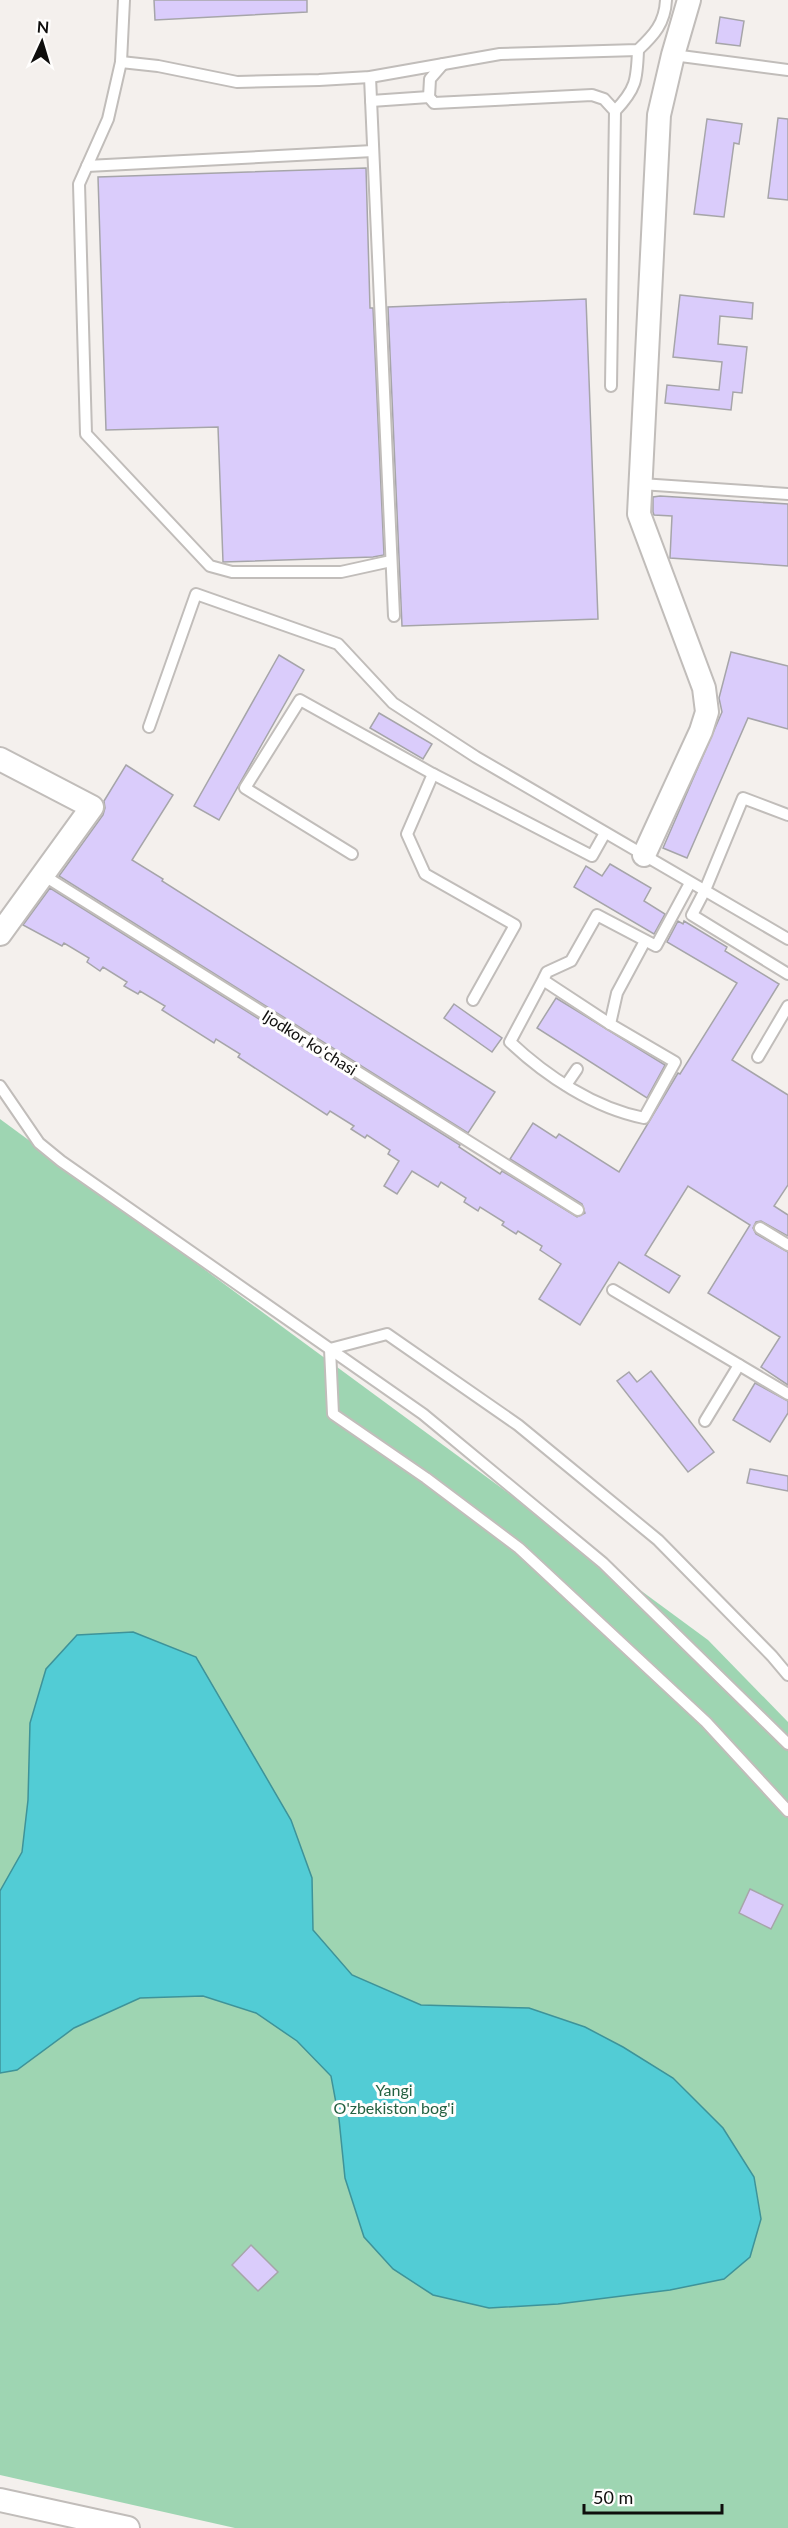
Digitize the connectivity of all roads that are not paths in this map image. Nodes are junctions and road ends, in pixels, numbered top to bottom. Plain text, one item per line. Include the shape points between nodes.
1 (124, 0) edge
2 (666, 0) edge
3 (689, 0) edge
4 (638, 50) junction
5 (672, 55) junction
6 (121, 62) junction
7 (442, 64) junction
8 (788, 70) edge
9 (370, 77) junction
10 (429, 97) junction
11 (371, 101) junction
12 (615, 111) junction
13 (373, 151) junction
14 (87, 166) junction
15 (610, 386) dead end
16 (641, 484) junction
17 (788, 494) edge
18 (392, 561) junction
19 (394, 616) dead end
20 (149, 727) dead end
21 (0, 759) edge
22 (433, 774) junction
23 (788, 815) edge
24 (605, 832) junction
25 (351, 854) dead end
26 (644, 855) junction
27 (43, 875) junction
28 (690, 883) junction
29 (705, 890) junction
30 (0, 934) edge
31 (788, 939) edge
32 (645, 941) junction
33 (788, 974) edge
34 (543, 980) junction
35 (473, 1000) dead end
36 (788, 1006) edge
37 (610, 1024) junction
38 (758, 1057) dead end
39 (577, 1069) dead end
40 (566, 1085) junction
41 (0, 1086) edge
42 (578, 1210) dead end
43 (760, 1228) dead end
44 (788, 1245) edge
45 (613, 1290) dead end
46 (330, 1349) junction
47 (739, 1365) junction
48 (788, 1394) edge
49 (705, 1421) dead end
50 (788, 1675) edge
51 (788, 1744) edge
52 (788, 1811) edge
53 (0, 2500) edge
54 (128, 2528) edge

1 - 6 lane
2 - 4 lane via 658,32
3 - 5 street
4 - 7 lane via 500,54
4 - 12 lane via 638,78 630,96
5 - 8 lane
5 - 16 street via 659,115
6 - 9 lane via 237,82
6 - 14 lane via 108,119
7 - 9 lane
7 - 10 lane via 430,79
9 - 11 lane
10 - 11 lane
10 - 12 lane via 434,103 592,95 604,99
11 - 13 lane
12 - 15 lane
13 - 14 lane
13 - 18 lane
14 - 18 lane via 79,184 86,434 210,566 232,572 341,572
16 - 17 lane
16 - 26 street via 639,514 707,701 701,731
18 - 19 lane
20 - 24 lane via 196,594 338,644 393,703
21 - 27 street via 92,807
22 - 24 lane via 592,856
22 - 25 lane via 300,700 245,788
22 - 35 lane via 407,834 425,874 515,925
23 - 29 lane via 743,798
24 - 26 lane
26 - 28 lane
27 - 30 street
27 - 42 lane, Ijodkor koʻchasi
28 - 29 lane
28 - 32 lane via 656,946
29 - 31 lane
29 - 33 lane via 692,915
32 - 34 lane via 597,915 571,961 547,972
32 - 37 lane via 617,993
34 - 37 lane
34 - 40 lane via 510,1042 532,1063
36 - 38 lane
37 - 40 lane via 675,1062 644,1118 622,1114
39 - 40 lane
41 - 46 lane via 39,1143 61,1161
43 - 44 lane
45 - 47 lane
46 - 50 lane via 387,1334 518,1425 658,1540
46 - 51 lane via 423,1414 603,1563
46 - 52 lane via 333,1414 519,1548 706,1722
47 - 48 lane
47 - 49 lane
53 - 54 street

